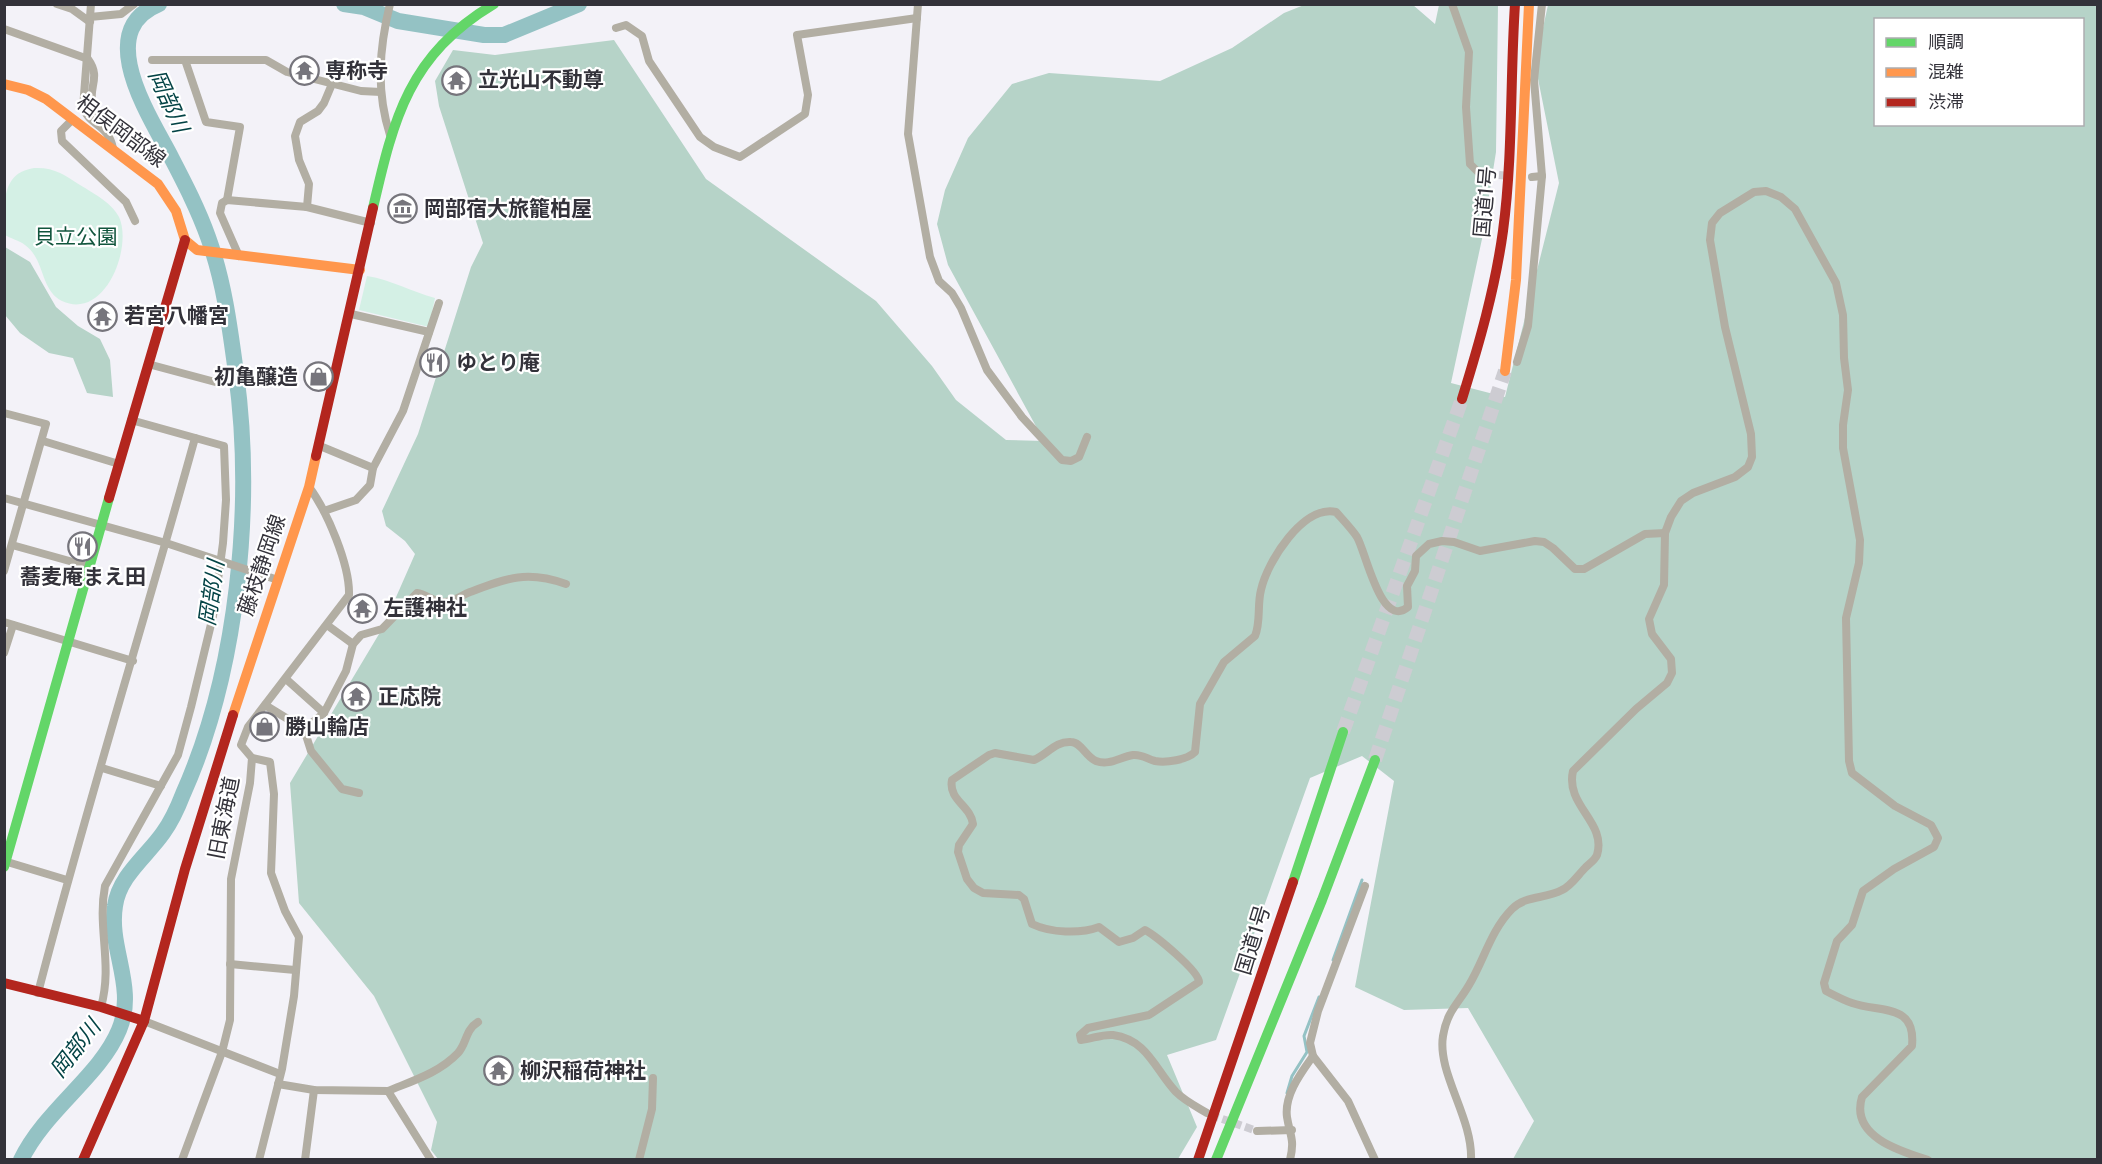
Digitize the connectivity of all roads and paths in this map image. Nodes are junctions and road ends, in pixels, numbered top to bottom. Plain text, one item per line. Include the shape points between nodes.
1 (57, 4) edge
2 (91, 4) edge
3 (134, 4) edge
4 (390, 4) edge
5 (494, 4) edge
6 (918, 4) edge
7 (1452, 4) edge
8 (1515, 4) edge
9 (1529, 4) edge
10 (1542, 4) edge
11 (917, 18) junction
12 (90, 20) junction
13 (616, 28) dead end
14 (4, 29) edge
15 (88, 59) junction
16 (152, 60) dead end
17 (185, 60) junction
18 (4, 84) edge
19 (332, 84) junction
20 (381, 92) junction
21 (74, 119) junction
22 (390, 135) junction
23 (126, 140) dead end
24 (113, 148) junction
25 (1487, 174) tunnel mouth
26 (1542, 176) junction
27 (1532, 177) dead end
28 (227, 200) junction
29 (307, 207) junction
30 (135, 221) dead end
31 (371, 223) junction
32 (184, 240) junction
33 (239, 256) junction
34 (360, 270) junction
35 (439, 303) dead end
36 (351, 314) junction
37 (429, 332) junction
38 (1517, 362) dead end
39 (148, 364) junction
40 (1505, 371) tunnel mouth
41 (219, 383) dead end
42 (1462, 399) tunnel mouth
43 (4, 413) edge
44 (131, 420) junction
45 (1087, 437) dead end
46 (195, 438) junction
47 (43, 441) junction
48 (320, 446) junction
49 (119, 464) junction
50 (373, 468) junction
51 (309, 487) junction
52 (4, 498) edge
53 (23, 503) junction
54 (324, 511) junction
55 (103, 526) junction
56 (1665, 533) junction
57 (166, 543) junction
58 (12, 545) junction
59 (219, 560) junction
60 (91, 567) junction
61 (4, 571) edge
62 (278, 580) junction
63 (566, 585) dead end
64 (9, 624) edge
65 (327, 625) junction
66 (69, 641) junction
67 (353, 644) junction
68 (4, 653) edge
69 (133, 661) junction
70 (286, 679) junction
71 (266, 705) junction
72 (324, 713) junction
73 (304, 729) junction
74 (1343, 732) tunnel mouth
75 (241, 745) junction
76 (222, 748) junction
77 (252, 758) junction
78 (1375, 760) tunnel mouth
79 (102, 768) junction
80 (161, 786) junction
81 (359, 793) dead end
82 (5, 863) edge
83 (68, 880) junction
84 (1365, 886) dead end
85 (230, 964) junction
86 (295, 970) junction
87 (5, 984) edge
88 (38, 993) junction
89 (101, 1007) junction
90 (139, 1019) junction
91 (478, 1023) dead end
92 (222, 1053) junction
93 (1313, 1056) junction
94 (280, 1074) junction
95 (653, 1078) dead end
96 (278, 1084) junction
97 (314, 1090) junction
98 (388, 1091) junction
99 (1207, 1113) tunnel mouth
100 (1292, 1130) junction
101 (1257, 1131) tunnel mouth
102 (83, 1160) edge
103 (182, 1160) edge
104 (259, 1160) edge
105 (305, 1160) edge
106 (431, 1160) edge
107 (639, 1160) edge
108 (1198, 1160) edge
109 (1216, 1160) edge
110 (1290, 1160) edge
111 (1376, 1160) edge
112 (1471, 1160) edge
113 (1928, 1160) edge

1 - 12 street
2 - 12 street
3 - 12 street via 121,14
4 - 20 street via 380,64
5 - 22 main road, 藤枝静岡線 via 444,42 413,79
6 - 11 street
7 - 25 street via 1468,52 1470,164
8 - 42 main road, 国道1号 via 1503,229 1489,311
9 - 40 main road, 国道1号 via 1516,280
10 - 26 street via 1534,80
11 - 13 street via 797,35 808,95 805,114 740,157 714,147 700,136 649,61 642,36 626,25
11 - 45 street via 909,134 930,257 939,281 961,308 987,370 1022,417 1062,460 1079,457
12 - 15 street
14 - 15 street
15 - 23 street via 96,73 92,105 117,124
15 - 24 street via 83,108 108,132
16 - 17 street
17 - 19 street via 266,60 287,72
17 - 28 street via 206,122 240,128
18 - 21 main road, 相俣岡部線 via 28,90
19 - 20 street
19 - 29 street via 318,111 297,128 296,150 309,184
20 - 22 street
21 - 24 main road, 相俣岡部線
21 - 30 street via 61,131 62,141 126,202
22 - 31 main road, 藤枝静岡線
24 - 32 main road, 相俣岡部線 via 168,195
26 - 27 street
26 - 38 street via 1528,326
28 - 29 street
28 - 33 street via 220,213
29 - 31 street
31 - 34 main road, 藤枝静岡線
32 - 33 main road via 197,250
32 - 39 main road
33 - 34 main road
34 - 36 main road, 藤枝静岡線
35 - 37 street
36 - 37 street
36 - 48 main road, 藤枝静岡線
37 - 50 street via 403,411
39 - 41 street
39 - 44 main road
43 - 47 street via 46,424
44 - 46 street
44 - 49 main road
46 - 57 street
46 - 59 street via 224,446 226,500
47 - 49 street
47 - 53 street
48 - 50 street
48 - 51 main road, 藤枝静岡線
49 - 55 main road
50 - 54 street via 370,485 362,496
51 - 54 street
51 - 62 main road, 藤枝静岡線
52 - 53 street
53 - 55 street
53 - 58 street
54 - 65 street via 349,582 349,595
55 - 57 street
55 - 60 main road
56 - 99 street via 1645,534 1584,569 1575,569 1544,542 1480,551 1454,542 1429,544 1416,556 1415,571 1407,586 1408,607 1398,612 1384,602 1358,539 1336,512 1320,512 1292,532 1264,580 1258,629 1248,644 1224,662 1200,704 1195,752 1190,757 1157,761 1132,755 1104,763 1090,758 1076,742 1069,741 1051,747 1034,760 995,753 952,780 952,794 973,817 974,824 958,852 974,888 992,894 1019,895 1032,924 1041,928 1086,932 1099,927 1119,942 1145,930 1168,944 1199,978 1199,982 1149,1015 1088,1028 1080,1035 1081,1040 1116,1036 1141,1047 1177,1093
56 - 112 street via 1664,585 1649,619 1652,634 1671,659 1672,673 1667,683 1573,771 1570,784 1596,832 1596,857 1563,890 1526,900 1512,909 1495,932 1468,987 1453,1004 1447,1021 1443,1055 1469,1132
56 - 113 street via 1681,501 1735,477 1748,467 1752,457 1751,434 1725,327 1710,240 1712,223 1720,213 1754,192 1766,191 1795,209 1836,283 1843,315 1848,390 1843,448 1860,540 1859,563 1846,618 1852,773 1895,806 1931,825 1938,838 1934,847 1863,891 1852,925 1837,941 1824,983 1826,991 1851,1003 1896,1011 1908,1020 1912,1046 1862,1097 1861,1121 1883,1143
57 - 59 street
57 - 69 street
58 - 60 street
58 - 61 street
59 - 62 street
59 - 80 street via 213,616 191,707 178,755
60 - 66 main road
62 - 76 main road, 藤枝静岡線
63 - 67 street via 546,577 524,575 468,592 453,601 436,601 417,592 382,629 361,635
64 - 66 street
64 - 68 street
65 - 67 street
65 - 70 street
66 - 69 street
66 - 82 main road
67 - 72 street via 346,671
69 - 79 street
70 - 71 street
70 - 72 street
71 - 73 street
71 - 75 street via 248,727
72 - 73 street
73 - 81 street via 311,751 342,789
74 - 108 main road, 国道1号
75 - 76 street
75 - 77 street, 旧東海道
76 - 90 main road, 藤枝静岡線
77 - 85 street, 旧東海道 via 231,879
77 - 86 street via 270,762 274,794 271,873 299,937
78 - 109 main road
79 - 80 street
79 - 83 street
80 - 89 street via 105,886 101,905 108,958
82 - 83 street
83 - 88 street
84 - 93 street via 1318,1011 1310,1043
85 - 86 street
85 - 92 street, 旧東海道 via 230,1020
86 - 94 street
87 - 88 main road
88 - 89 main road
89 - 90 main road
90 - 92 street
90 - 102 main road, 藤枝静岡線
91 - 98 street via 469,1028 460,1051 447,1062
92 - 94 street
92 - 103 street, 旧東海道
93 - 100 street via 1299,1075 1288,1106
93 - 111 street via 1348,1101
94 - 96 street
95 - 107 street via 652,1109
96 - 97 street
96 - 104 street
97 - 98 street
97 - 105 street
98 - 106 street
100 - 101 street
100 - 110 street

